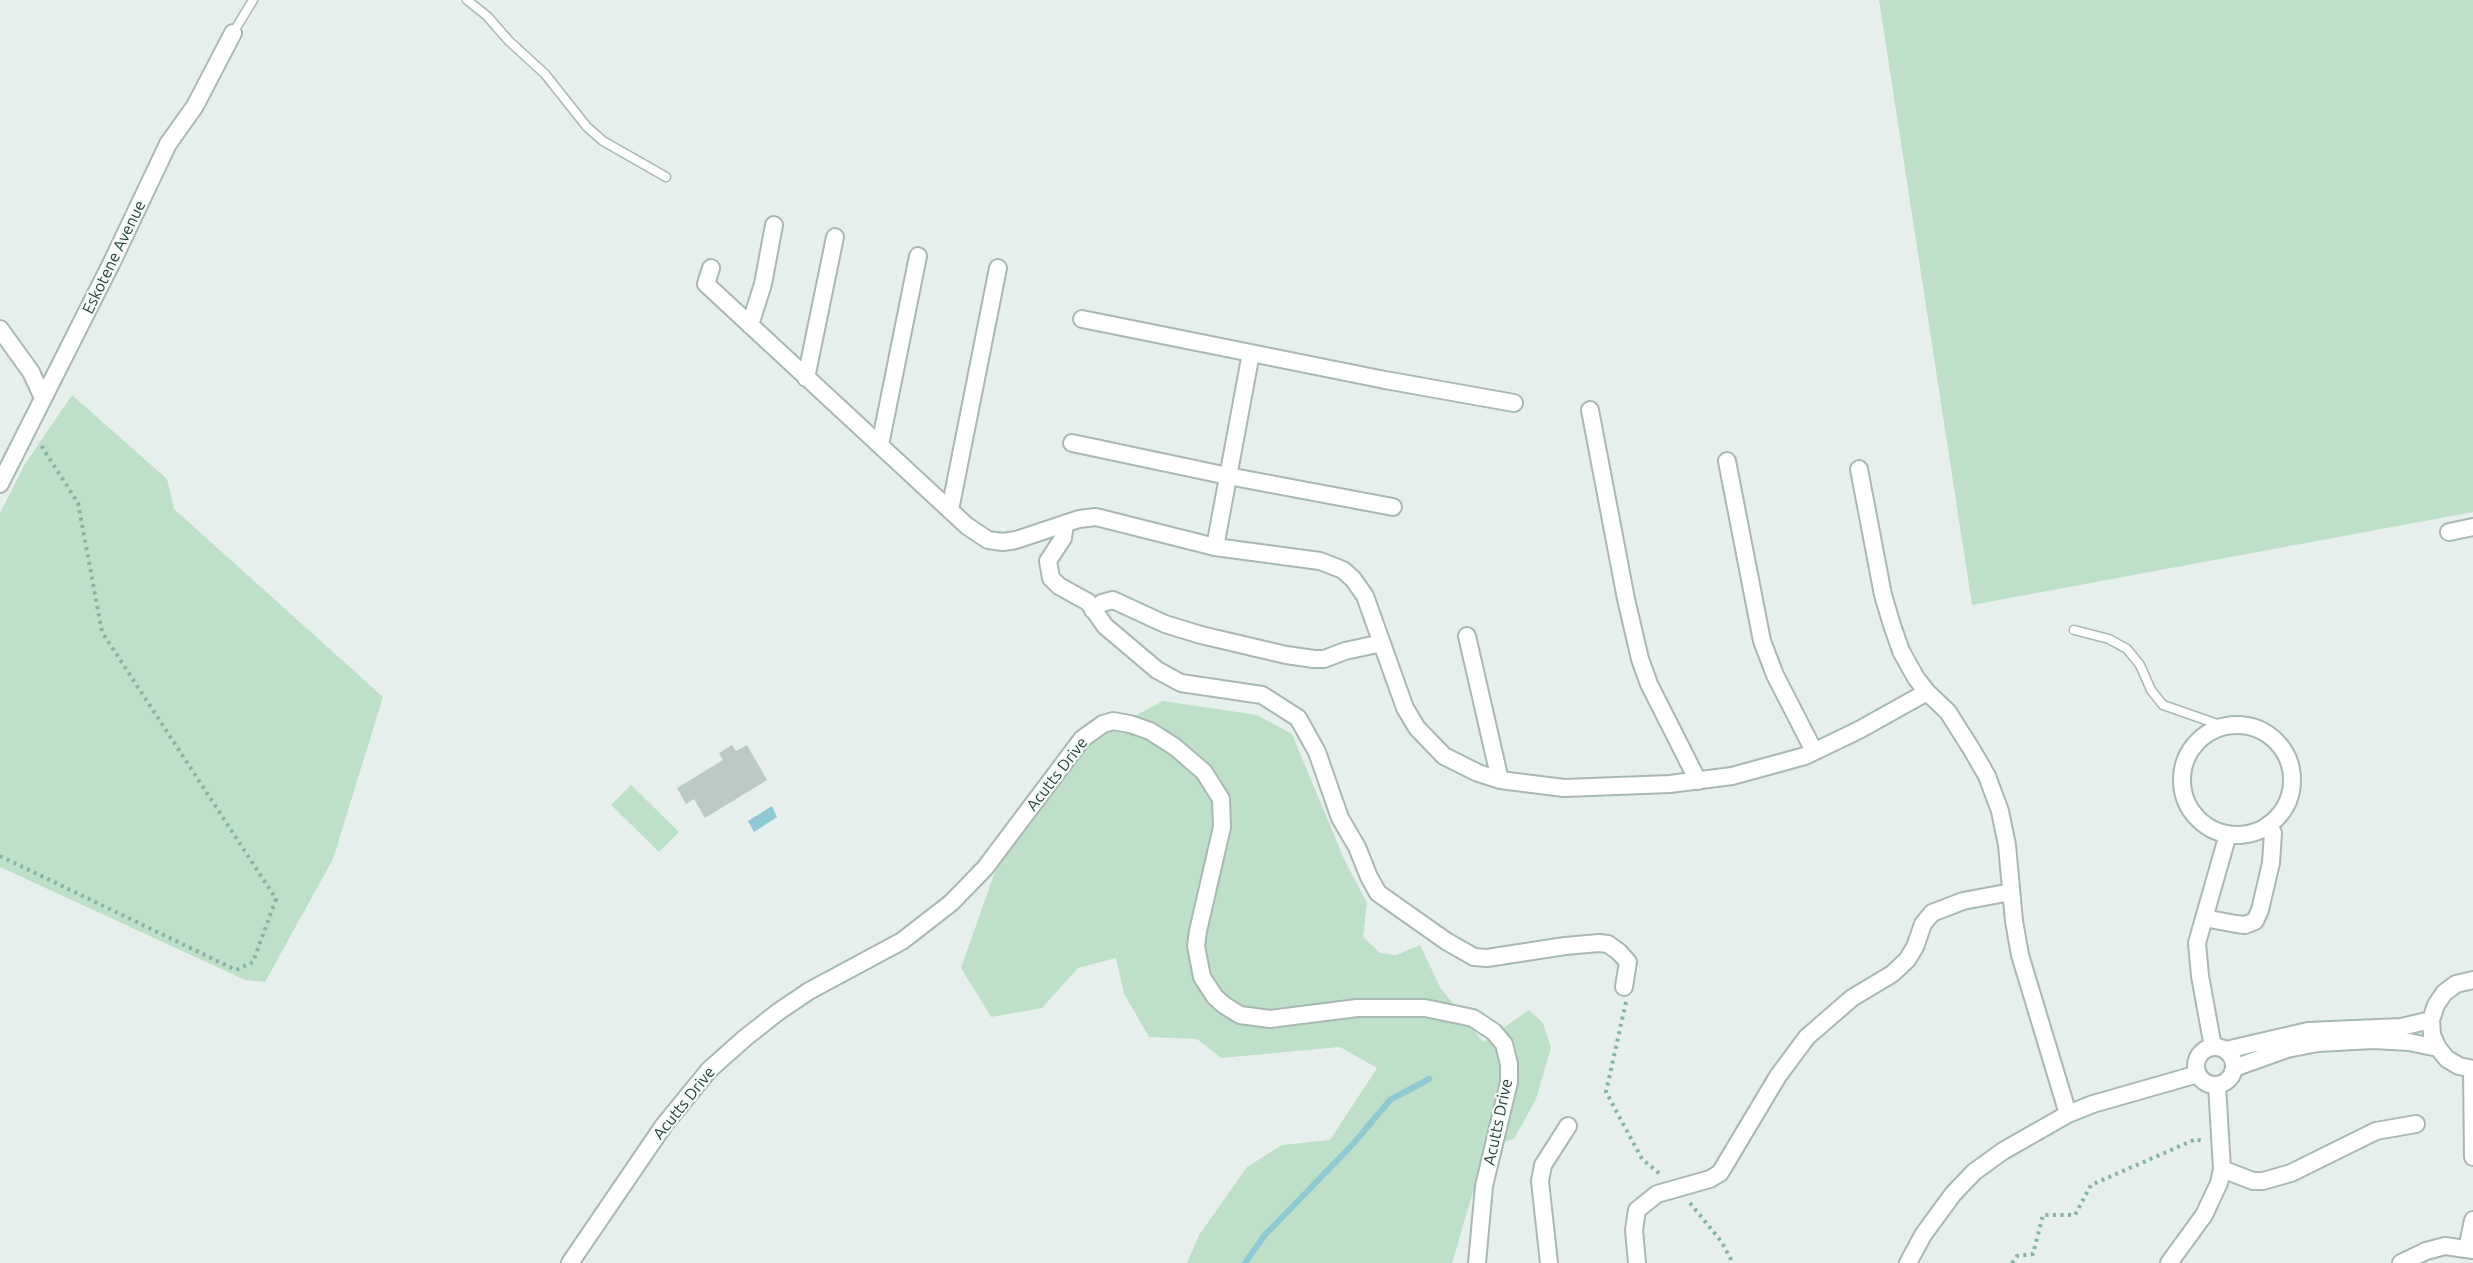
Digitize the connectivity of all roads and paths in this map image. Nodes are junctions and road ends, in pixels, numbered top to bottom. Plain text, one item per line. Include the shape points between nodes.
1 (253, 0) edge
2 (467, 0) edge
3 (233, 33) joint
4 (666, 177) dead end
5 (774, 225) dead end
6 (835, 237) dead end
7 (918, 256) dead end
8 (711, 268) dead end
9 (998, 268) dead end
10 (1082, 319) dead end
11 (750, 325) junction
12 (0, 329) edge
13 (1251, 353) junction
14 (806, 378) junction
15 (43, 398) junction
16 (1514, 403) dead end
17 (1590, 410) dead end
18 (29, 426) junction
19 (1072, 443) dead end
20 (880, 445) junction
21 (1726, 461) dead end
22 (1858, 469) dead end
23 (1228, 476) junction
24 (0, 484) edge
25 (1393, 507) dead end
26 (950, 510) junction
27 (1065, 524) junction
28 (2473, 527) edge
29 (2449, 532) dead end
30 (1215, 548) junction
31 (1093, 610) junction
32 (2074, 630) dead end
33 (1467, 636) dead end
34 (1382, 643) junction
35 (1928, 692) junction
36 (2223, 726) junction
37 (1815, 751) junction
38 (1500, 780) junction
39 (1698, 781) junction
40 (2268, 825) junction
41 (2228, 834) junction
42 (0, 856) edge
43 (2011, 892) junction
44 (2204, 918) junction
45 (2473, 980) edge
46 (1624, 987) joint
47 (2431, 1020) junction
48 (2438, 1048) junction
49 (2219, 1049) junction
50 (2234, 1068) junction
51 (2473, 1069) edge
52 (2198, 1074) junction
53 (2217, 1085) junction
54 (2068, 1114) junction
55 (2416, 1124) dead end
56 (1568, 1126) dead end
57 (2220, 1150) junction
58 (2473, 1157) edge
59 (2222, 1169) junction
60 (1679, 1188) junction
61 (2473, 1220) edge
62 (2470, 1250) edge
63 (570, 1263) edge
64 (1477, 1263) edge
65 (1549, 1263) edge
66 (1637, 1263) edge
67 (1733, 1263) edge
68 (1908, 1263) edge
69 (2012, 1263) edge
70 (2169, 1263) edge
71 (2401, 1263) edge

1 - 3 lane
2 - 4 lane via 545,74 587,127 603,141
3 - 15 street, Eskotene Avenue via 195,106 168,144
5 - 11 street via 763,284
6 - 14 street
7 - 20 street
8 - 11 street via 706,284
9 - 26 street
10 - 13 street
11 - 14 street
12 - 15 street via 32,372
13 - 16 street
13 - 23 street
14 - 20 street
15 - 18 street, Eskotene Avenue
17 - 39 street via 1640,659
18 - 24 street, Eskotene Avenue
18 - 42 path via 78,503 102,632 276,899 253,962 236,970
19 - 23 street
20 - 26 street
21 - 37 street via 1762,641 1775,675
22 - 35 street via 1892,625 1901,651
23 - 25 street
23 - 30 street
26 - 27 street via 975,533 995,542 1016,540
27 - 30 street via 1087,517 1108,519
27 - 31 street via 1063,538 1049,557 1049,571 1054,582 1082,598
28 - 29 street
30 - 34 street via 1320,561 1336,567 1360,589
31 - 34 street via 1113,600 1200,635 1305,658 1324,659
31 - 46 street via 1105,626 1166,676 1192,686 1262,694 1298,718 1317,752 1340,818 1374,888 1387,900 1462,951 1480,958 1608,944 1628,963
32 - 36 lane via 2109,639 2127,649 2163,705
33 - 38 street
34 - 38 street via 1405,708 1426,739 1451,760
35 - 37 street
35 - 43 street via 1948,712 1987,776 2004,827
36 - 40 street via 2240,724 2263,731 2282,746 2290,761 2291,794 2284,809
36 - 41 street via 2208,732 2195,744 2187,758 2183,782 2188,806 2198,819
37 - 39 street via 1732,776
38 - 39 street via 1564,788
40 - 41 street via 2244,835
40 - 44 street via 2273,833 2271,863 2255,921 2245,925
41 - 44 street
43 - 54 street via 2024,973
43 - 60 street via 1963,901 1932,913 1923,924 1912,955 1901,966 1852,998 1797,1047 1720,1173
44 - 49 street via 2197,953
45 - 47 street via 2456,984 2444,993
46 - 60 path via 1627,1007 1606,1092 1642,1159
47 - 48 street
47 - 49 street via 2401,1027 2297,1033
48 - 50 street via 2373,1040 2318,1043 2287,1049
48 - 51 street via 2447,1059
49 - 50 street via 2232,1058
49 - 52 street via 2206,1049 2197,1060
50 - 53 street via 2230,1077
51 - 58 street
52 - 53 street via 2206,1083
52 - 54 street
53 - 57 street
54 - 68 street via 1974,1172 1943,1206
55 - 59 street via 2376,1131 2264,1182
56 - 65 street via 1543,1165 1540,1181
57 - 59 street
57 - 69 path via 2196,1139 2091,1185 2075,1215 2043,1215 2033,1254 2016,1256
59 - 70 street via 2210,1205
60 - 66 street via 1651,1196 1637,1210
60 - 67 path
61 - 62 street
62 - 71 street via 2445,1246
63 - 64 street, Acutts Drive via 664,1125 709,1070 778,1012 902,941 951,903 985,868 1082,739 1113,721 1150,731 1176,747 1204,772 1221,799 1222,827 1196,946 1202,977 1224,1005 1240,1015 1270,1019 1357,1008 1425,1008 1473,1018 1504,1044 1509,1082 1484,1186

